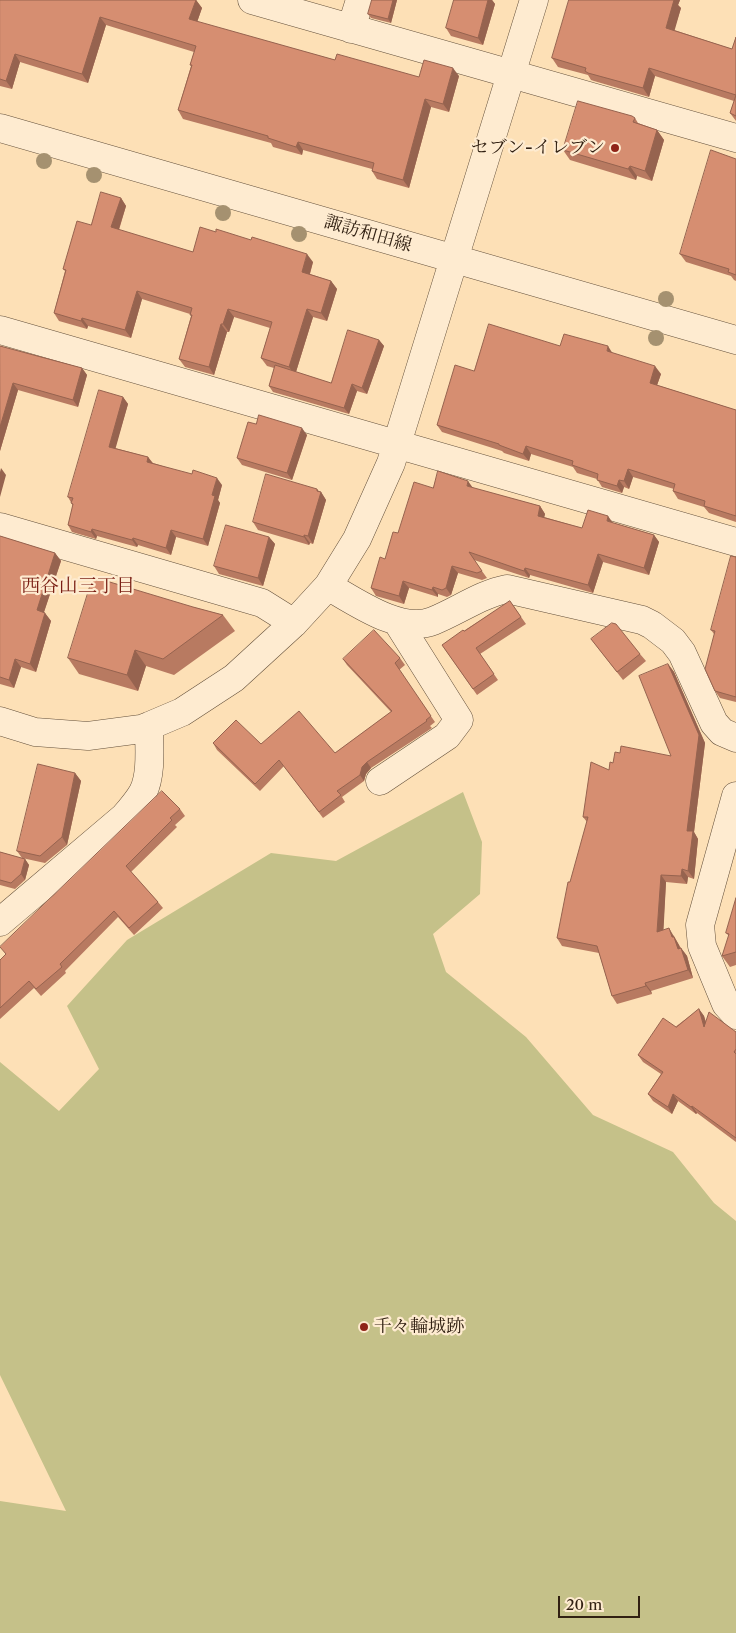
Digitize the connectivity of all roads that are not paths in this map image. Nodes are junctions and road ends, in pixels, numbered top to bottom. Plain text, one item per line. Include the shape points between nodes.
1 (252, 0) edge
2 (360, 0) edge
3 (534, 0) edge
4 (351, 29) junction
5 (511, 75) junction
6 (0, 128) edge
7 (736, 138) edge
8 (454, 259) junction
9 (0, 330) edge
10 (736, 340) edge
11 (396, 444) junction
12 (0, 527) edge
13 (736, 542) edge
14 (328, 586) junction
15 (294, 623) junction
16 (398, 623) junction
17 (0, 722) edge
18 (149, 726) junction
19 (736, 738) edge
20 (380, 781) dead end
21 (736, 796) edge
22 (1, 920) edge
23 (736, 1015) edge

1 - 4 street
2 - 4 street
3 - 5 street
4 - 5 street
5 - 7 street
5 - 8 street
6 - 8 street, 諏訪和田線
8 - 10 street, 諏訪和田線
8 - 11 street
9 - 11 street
11 - 13 street
11 - 14 street via 357,539
12 - 15 street via 262,603
14 - 15 street
14 - 16 street
15 - 18 street via 234,678 182,712
16 - 19 street via 418,625 433,621 507,589 642,620 673,641 714,723 722,732
16 - 20 street via 459,720 447,736
17 - 18 street via 35,732 88,736
18 - 22 street via 147,781 140,798 124,817
21 - 23 street via 700,924 702,946 726,1004

